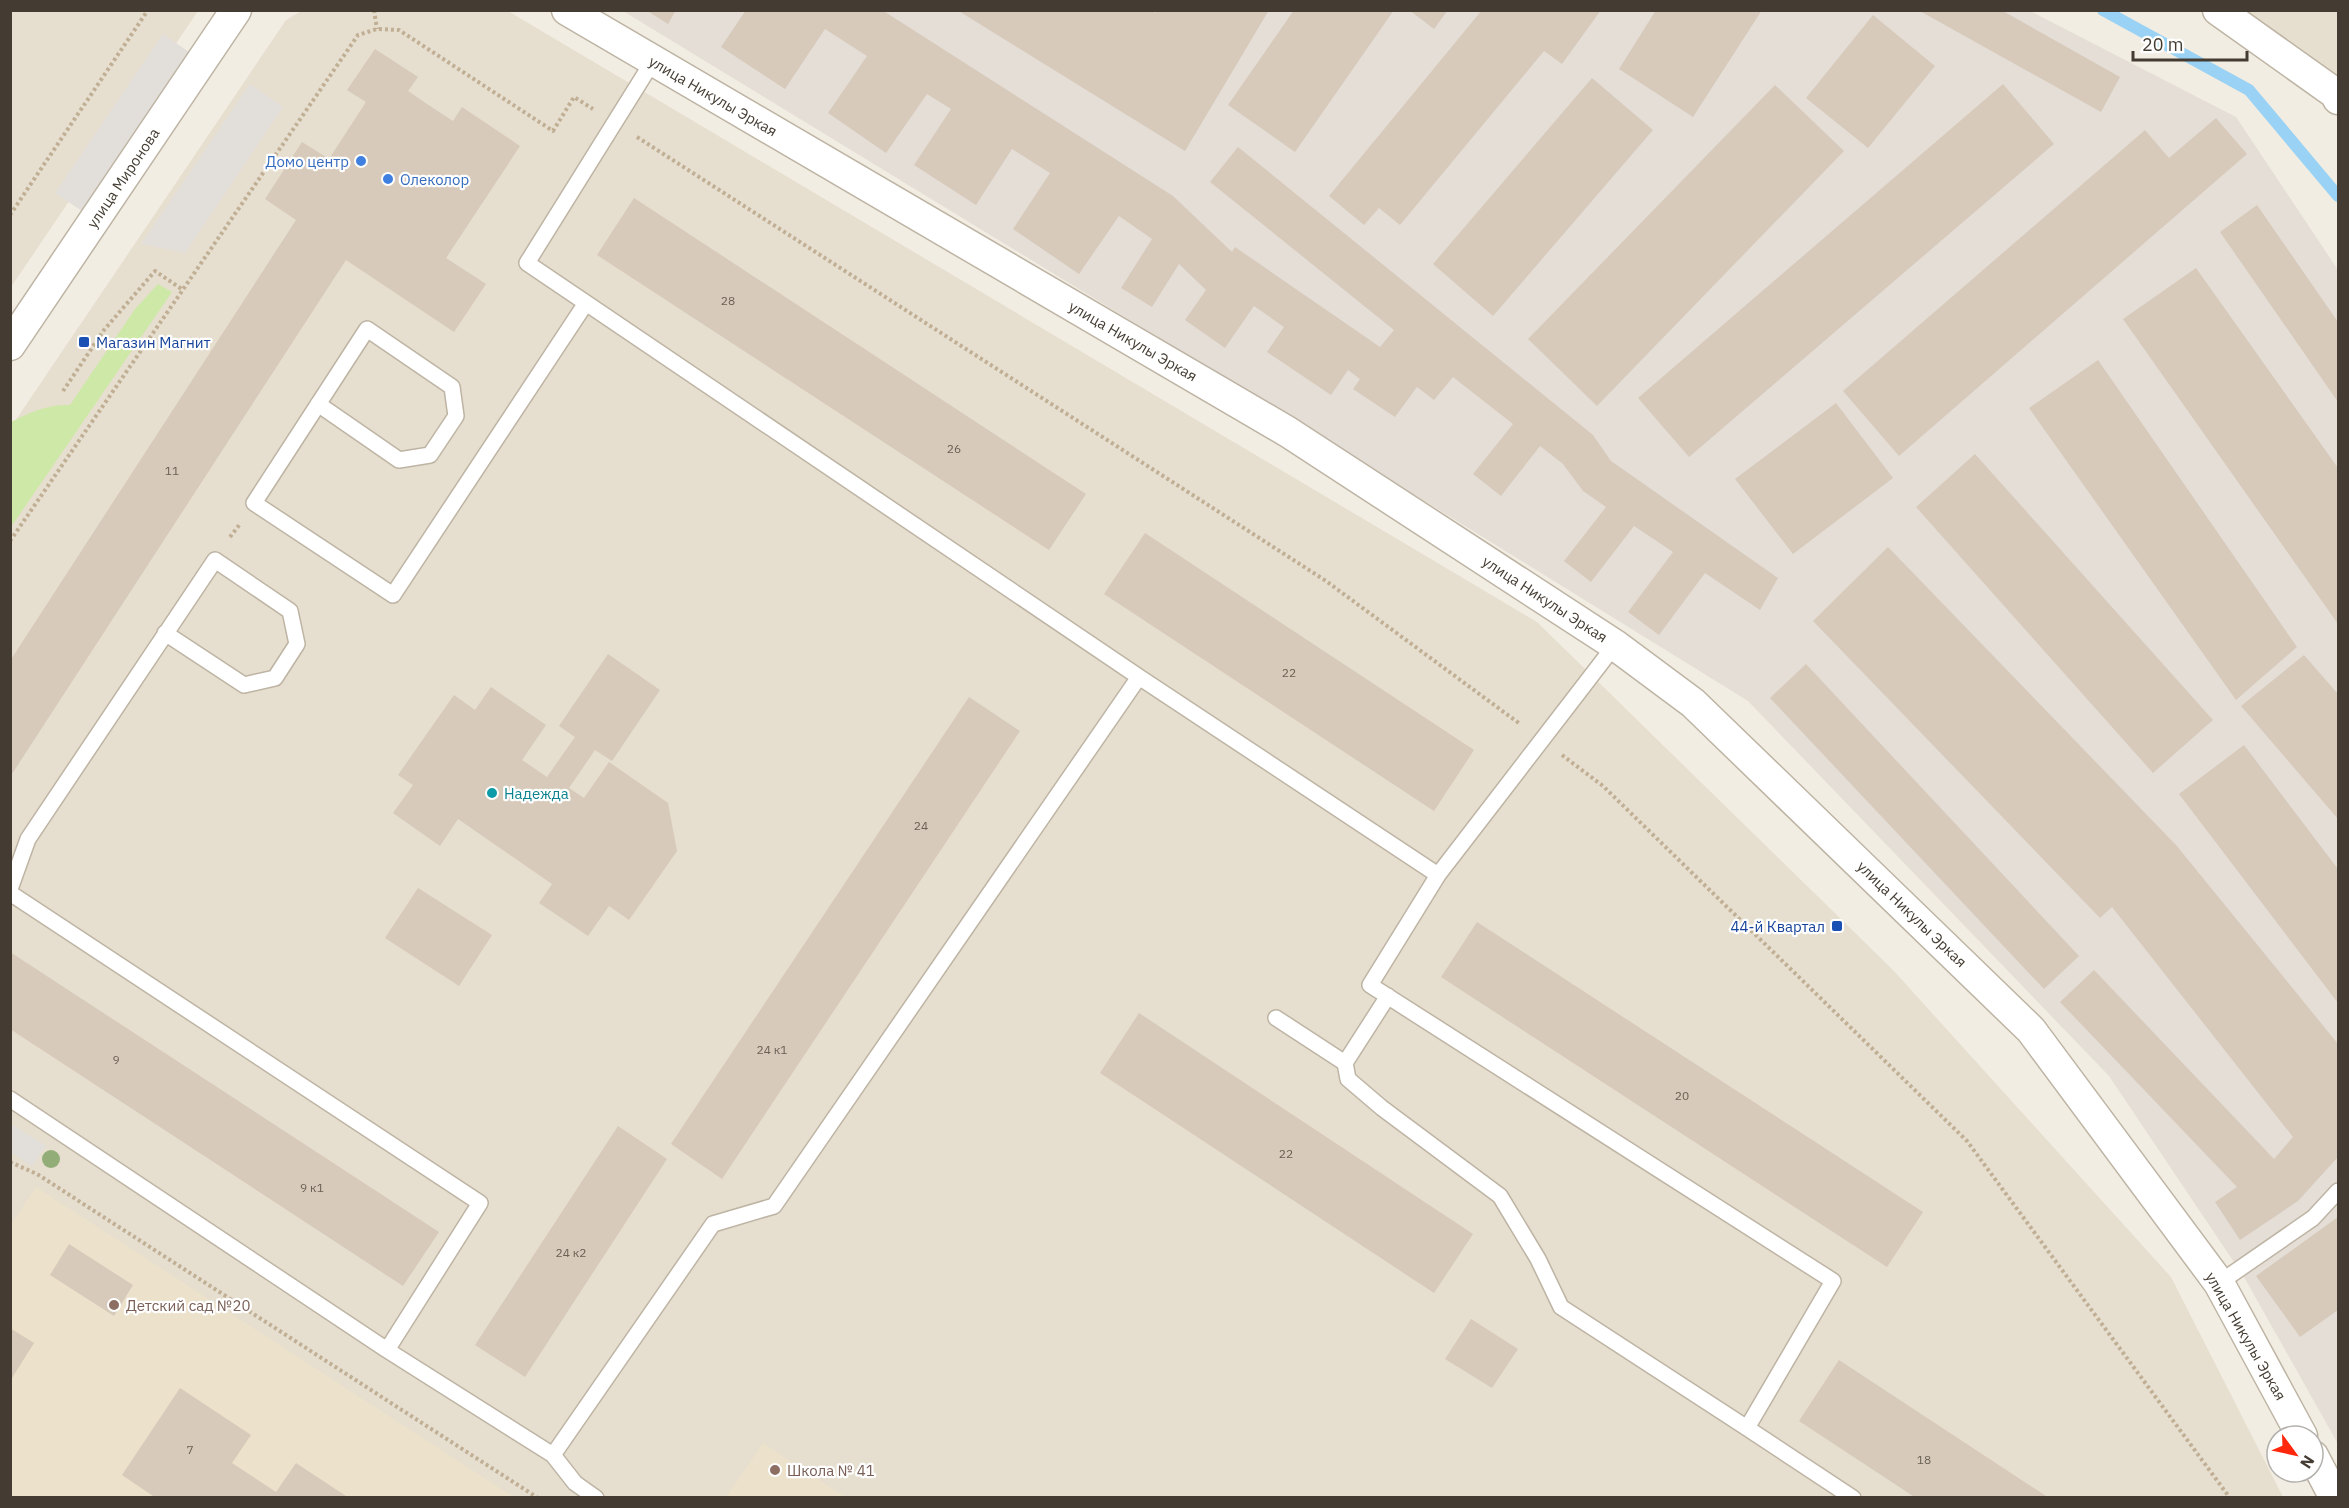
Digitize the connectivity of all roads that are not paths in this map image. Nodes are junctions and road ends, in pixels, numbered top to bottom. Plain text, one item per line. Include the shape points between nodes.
1 (236, 10) edge
2 (567, 10) edge
3 (2218, 10) edge
4 (653, 61) junction
5 (2338, 96) edge
6 (586, 303) junction
7 (10, 345) edge
8 (318, 404) junction
9 (165, 633) junction
10 (1615, 645) junction
11 (1139, 677) junction
12 (1438, 875) junction
13 (10, 891) edge
14 (1388, 996) junction
15 (1276, 1018) dead end
16 (1345, 1063) junction
17 (10, 1099) edge
18 (2338, 1191) edge
19 (2219, 1283) junction
20 (387, 1350) junction
21 (2295, 1424) edge
22 (1747, 1428) junction
23 (553, 1455) junction
24 (2325, 1478) edge
25 (596, 1497) edge
26 (1853, 1497) edge
27 (2335, 1497) edge

1 - 7 street, улица Миронова
2 - 4 street, улица Никулы Эркая
3 - 5 street
4 - 6 lane via 527,263
4 - 10 street, улица Никулы Эркая via 1288,432
6 - 8 lane via 393,595 254,503
6 - 11 lane
8 - 8 lane via 367,329 452,387 456,416 430,455 399,460
9 - 9 lane via 214,560 290,611 297,644 275,678 244,685
9 - 13 lane via 28,838
10 - 12 lane
10 - 19 street, улица Никулы Эркая via 1693,703 2031,1030
11 - 12 lane
11 - 23 lane via 774,1206 713,1224
12 - 14 lane via 1370,985
13 - 20 lane via 480,1203
14 - 16 lane
14 - 22 lane via 1833,1281
15 - 16 lane
16 - 22 lane via 1348,1078 1382,1108 1500,1196 1561,1307
17 - 20 lane
18 - 19 lane via 2313,1218
19 - 21 street, улица Никулы Эркая
20 - 23 lane
22 - 26 lane
23 - 25 lane via 575,1484
24 - 27 street

